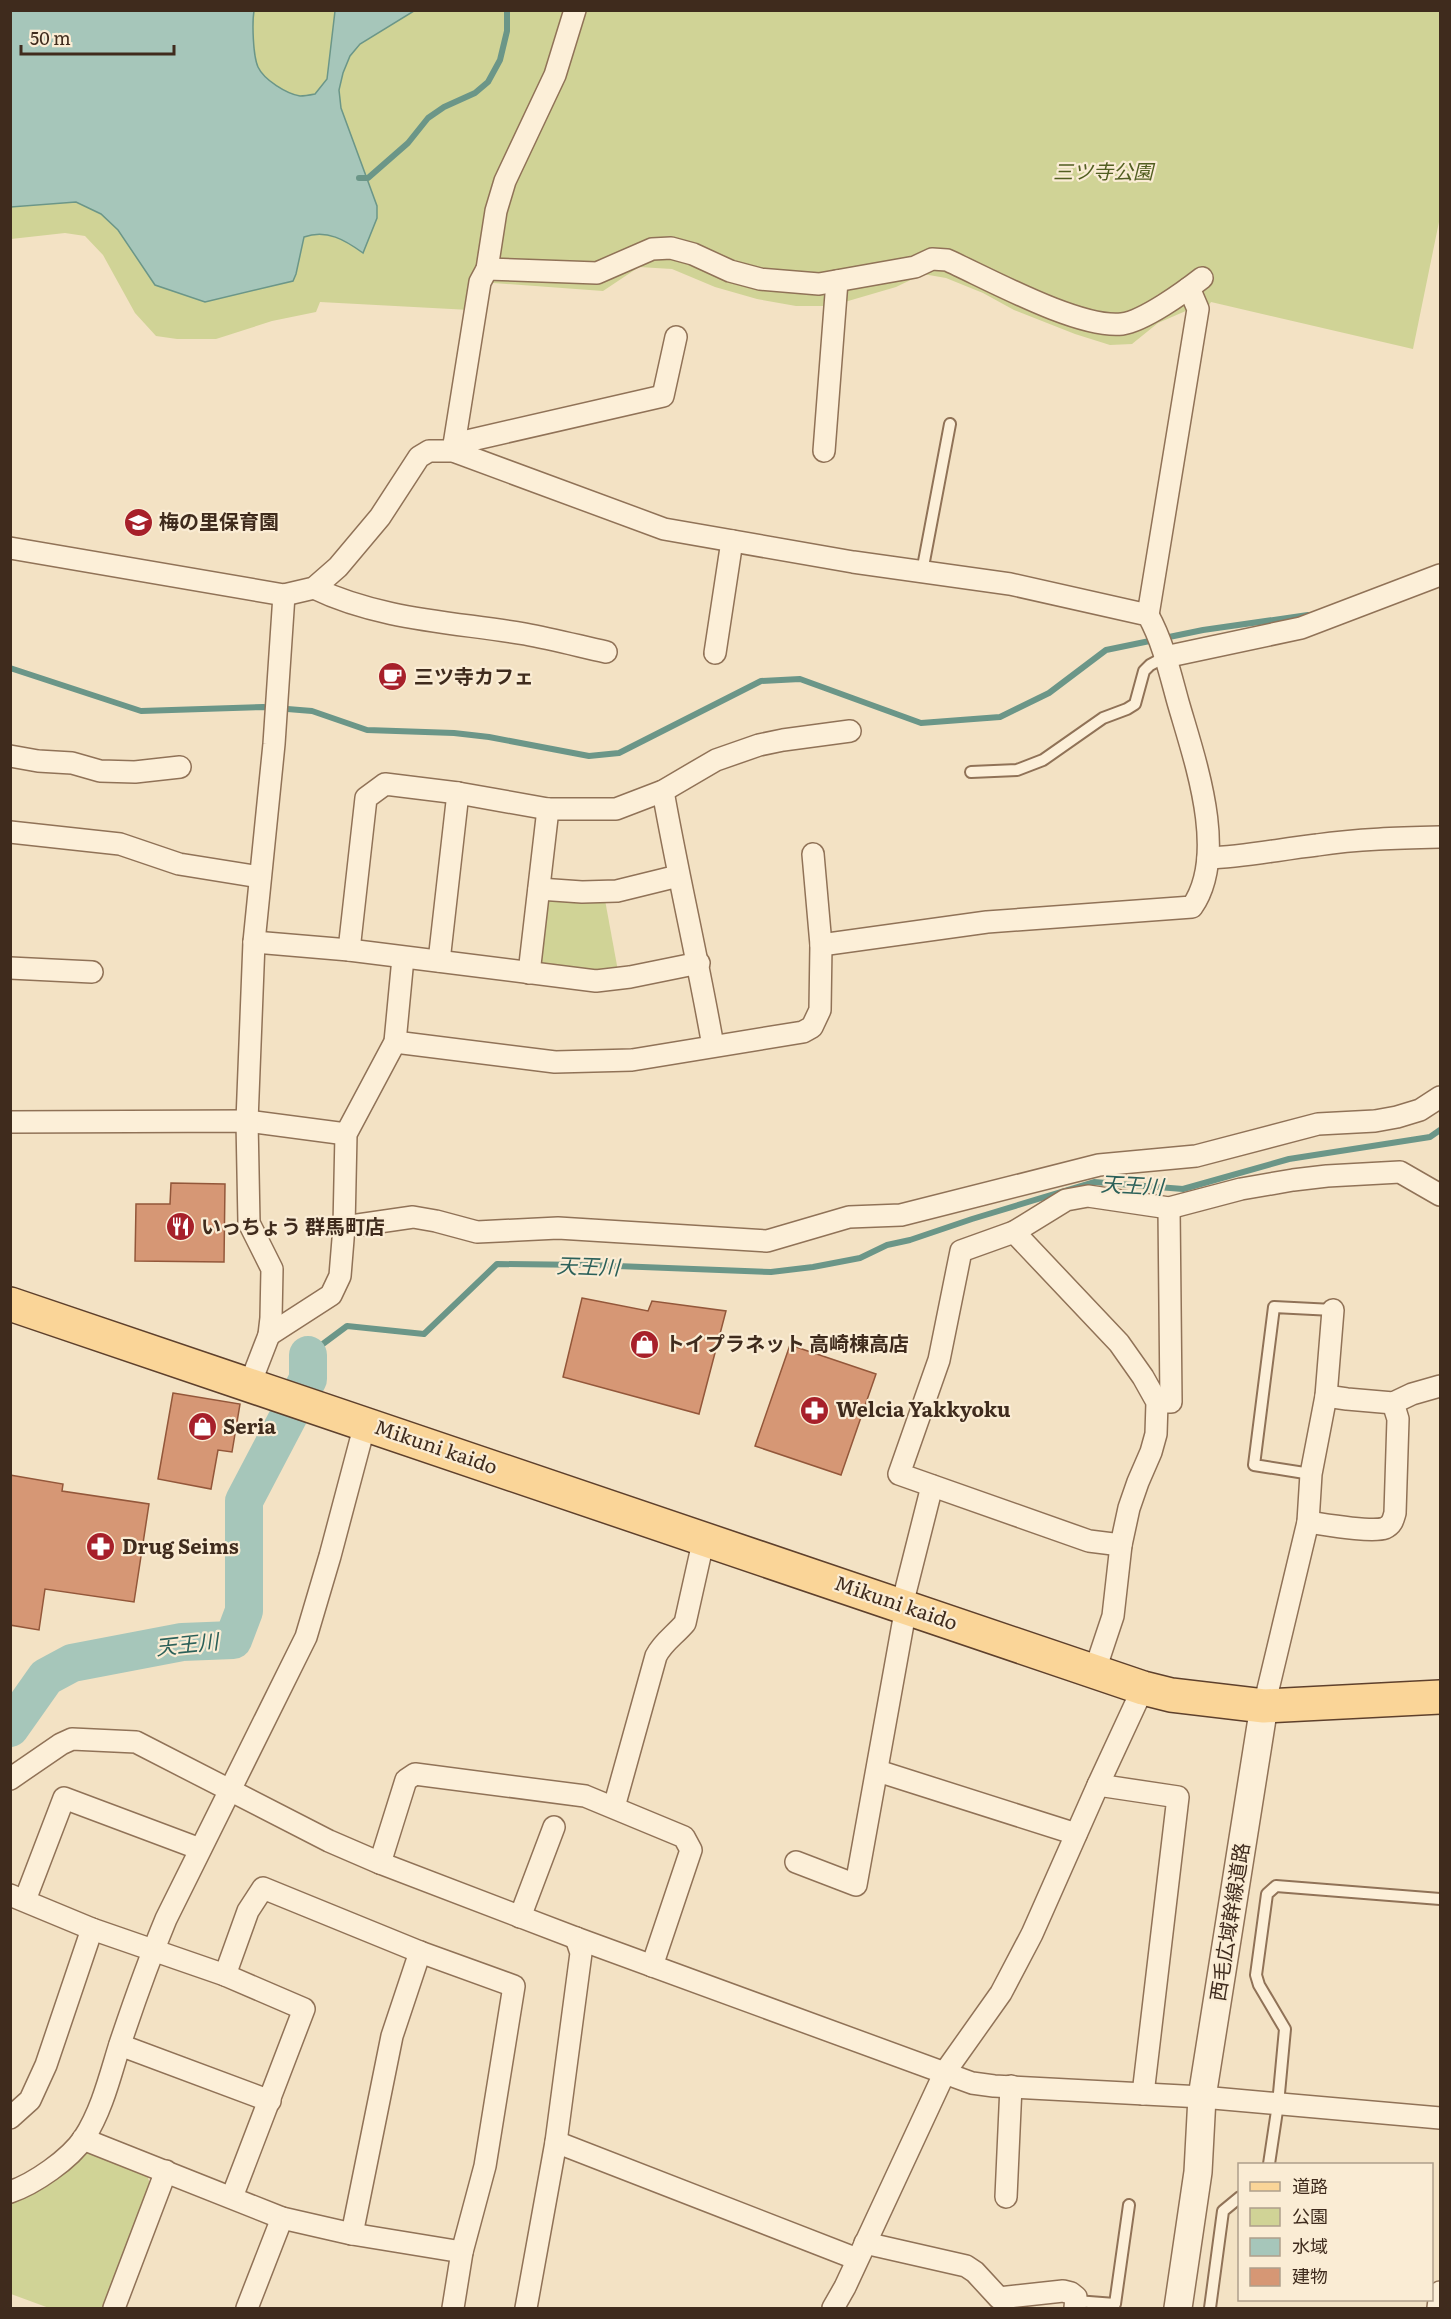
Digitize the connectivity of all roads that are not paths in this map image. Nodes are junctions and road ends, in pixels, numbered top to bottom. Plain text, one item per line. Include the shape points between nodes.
1 (575, 10) edge
2 (487, 269) junction
3 (837, 280) junction
4 (676, 337) dead end
5 (950, 424) dead end
6 (454, 447) junction
7 (824, 451) dead end
8 (732, 541) junction
9 (10, 548) edge
10 (922, 572) junction
11 (1440, 575) edge
12 (314, 588) junction
13 (284, 595) junction
14 (1148, 615) junction
15 (606, 652) dead end
16 (715, 654) dead end
17 (1165, 657) junction
18 (850, 731) dead end
19 (10, 756) edge
20 (180, 767) dead end
21 (971, 772) dead end
22 (663, 791) junction
23 (458, 793) junction
24 (548, 809) junction
25 (10, 832) edge
26 (1440, 837) edge
27 (813, 854) dead end
28 (1208, 858) junction
29 (678, 876) junction
30 (260, 877) junction
31 (539, 889) junction
32 (254, 942) junction
33 (821, 945) junction
34 (349, 950) junction
35 (403, 958) junction
36 (439, 961) junction
37 (699, 963) junction
38 (10, 968) edge
39 (92, 972) dead end
40 (529, 973) junction
41 (395, 1042) junction
42 (713, 1046) junction
43 (1440, 1097) edge
44 (247, 1121) junction
45 (10, 1122) edge
46 (346, 1134) junction
47 (1440, 1195) edge
48 (1168, 1208) junction
49 (344, 1227) junction
50 (1014, 1232) junction
51 (10, 1304) edge
52 (1333, 1310) joint
53 (269, 1335) junction
54 (250, 1384) junction
55 (1440, 1386) edge
56 (1326, 1395) junction
57 (1157, 1402) junction
58 (1393, 1403) junction
59 (365, 1424) junction
60 (1311, 1474) junction
61 (932, 1486) junction
62 (1308, 1522) junction
63 (704, 1538) junction
64 (1121, 1545) junction
65 (904, 1606) junction
66 (1095, 1670) junction
67 (1143, 1688) junction
68 (1440, 1697) edge
69 (1264, 1706) junction
70 (878, 1771) junction
71 (10, 1779) edge
72 (1098, 1785) junction
73 (230, 1790) junction
74 (614, 1807) junction
75 (554, 1827) dead end
76 (1076, 1834) junction
77 (200, 1849) junction
78 (796, 1862) dead end
79 (380, 1863) junction
80 (18, 1897) edge
81 (1440, 1899) edge
82 (520, 1917) junction
83 (92, 1929) junction
84 (576, 1938) junction
85 (153, 1950) junction
86 (420, 1952) junction
87 (651, 1966) junction
88 (225, 1975) junction
89 (120, 2045) junction
90 (945, 2072) junction
91 (1011, 2086) junction
92 (1143, 2094) junction
93 (1202, 2097) junction
94 (270, 2101) junction
95 (1278, 2104) junction
96 (10, 2118) edge
97 (1440, 2118) edge
98 (1199, 2138) junction
99 (83, 2139) junction
100 (556, 2142) junction
101 (1269, 2163) edge
102 (166, 2171) junction
103 (10, 2192) edge
104 (232, 2197) junction
105 (1006, 2197) dead end
106 (1238, 2198) edge
107 (1129, 2205) dead end
108 (282, 2218) junction
109 (352, 2234) junction
110 (861, 2251) junction
111 (462, 2252) junction
112 (1440, 2292) edge
113 (1076, 2305) edge
114 (114, 2308) edge
115 (247, 2308) edge
116 (453, 2308) edge
117 (526, 2308) edge
118 (832, 2308) edge
119 (1161, 2308) edge
120 (1178, 2308) edge
121 (1210, 2308) edge
122 (1438, 2308) edge

1 - 2 street via 555,75 505,181
2 - 3 street via 597,273 652,249 671,248 760,279 819,284
2 - 6 street via 480,282
3 - 7 street
3 - 14 street via 915,267 932,259 946,260 1066,314 1087,321 1121,324 1134,321 1195,283 1198,309
4 - 6 street via 663,396
5 - 10 lane
6 - 8 street via 664,529
6 - 12 street via 429,451 419,457 380,517 338,567
8 - 10 street
8 - 16 street
9 - 13 street
10 - 14 street via 1010,584
11 - 17 street via 1301,628
12 - 13 street
12 - 15 street via 393,615 526,634
13 - 30 street
14 - 17 street
17 - 21 lane via 1144,671 1135,704 1103,718 1043,760 1017,770
17 - 28 street via 1200,779
18 - 22 street via 759,745 716,760
19 - 20 street via 72,763 100,771
22 - 24 street via 616,809
22 - 29 street
23 - 24 street
23 - 34 street via 385,784 366,798
23 - 36 street
24 - 31 street
25 - 30 street via 120,844 179,864
26 - 28 street via 1377,839
27 - 33 street
28 - 33 street via 1199,897 1192,907 987,922
29 - 31 street via 606,892
29 - 37 street
30 - 32 street
31 - 40 street
32 - 34 street
32 - 44 street
33 - 42 street via 820,1010 812,1027 794,1034
34 - 35 street
35 - 36 street
35 - 41 street
36 - 40 street
37 - 40 street via 596,981
37 - 42 street
38 - 39 street
41 - 42 street via 579,1063 632,1060
41 - 46 street
43 - 49 street via 1420,1110 1397,1117 1318,1124 1196,1156 1099,1166 901,1215 849,1216 767,1241 558,1228 477,1232 413,1217
44 - 45 street
44 - 46 street
44 - 53 street via 249,1223 272,1269
46 - 49 street
47 - 48 street via 1400,1172 1293,1180
48 - 50 street via 1088,1196 1066,1200
48 - 57 street via 1171,1402
49 - 53 street via 340,1276 331,1294
50 - 57 street via 1119,1343
50 - 61 street via 962,1251 939,1360 899,1474
51 - 54 main road
52 - 56 street
52 - 60 lane via 1274,1307 1271,1329 1254,1465
53 - 54 street
54 - 59 main road, Mikuni kaido
55 - 58 street
56 - 58 street
56 - 60 street
57 - 64 street via 1156,1434 1129,1508
58 - 62 street via 1398,1419 1392,1522 1385,1528 1374,1529
59 - 63 main road, Mikuni kaido
59 - 73 street via 306,1637
60 - 62 street
61 - 64 street via 1089,1541
61 - 65 street
62 - 69 street
63 - 65 main road, Mikuni kaido
63 - 74 street via 685,1623 656,1656
64 - 66 street via 1113,1616
65 - 66 main road, Mikuni kaido
65 - 70 street
66 - 67 main road, Mikuni kaido
67 - 69 main road, Mikuni kaido
67 - 72 street
68 - 69 main road, Mikuni kaido
69 - 93 street, 西毛広域幹線道路
70 - 76 street
70 - 78 street via 856,1885
71 - 73 street via 72,1739 125,1741 136,1742
72 - 76 street
72 - 92 street via 1178,1797
73 - 77 street
73 - 79 street
74 - 79 street via 585,1796 415,1774 406,1780
74 - 87 street via 684,1838 691,1850
75 - 82 street
76 - 90 street via 1001,1994
77 - 80 street via 64,1798
77 - 85 street
79 - 82 street
80 - 83 street
81 - 95 lane via 1276,1886 1267,1894 1256,1975 1285,2029
82 - 84 street
83 - 85 street
83 - 96 street via 46,2065 30,2100
84 - 87 street
84 - 100 street via 581,1953
85 - 88 street
85 - 89 street
86 - 88 street via 263,1888 248,1911
86 - 109 street via 392,2036
86 - 111 street via 514,1986 485,2166
87 - 90 street
88 - 94 street via 304,2009
89 - 94 street
89 - 99 street via 102,2099
90 - 91 street via 972,2083
90 - 110 street
91 - 92 street
91 - 105 street
92 - 93 street
93 - 95 street
93 - 98 street, 西毛広域幹線道路
94 - 104 street
95 - 97 street
95 - 101 lane
98 - 119 street, 西毛広域幹線道路
98 - 120 street, 西毛広域幹線道路 via 1198,2172
99 - 102 street
99 - 103 street via 61,2161 25,2187
100 - 110 street
100 - 117 street
102 - 104 street
102 - 114 street
104 - 108 street
106 - 121 lane via 1223,2211
107 - 113 lane via 1115,2304
108 - 109 street
108 - 115 street
109 - 111 street
110 - 113 street via 966,2266 999,2298 1063,2291 1076,2297
110 - 118 street
111 - 116 street
112 - 122 street

